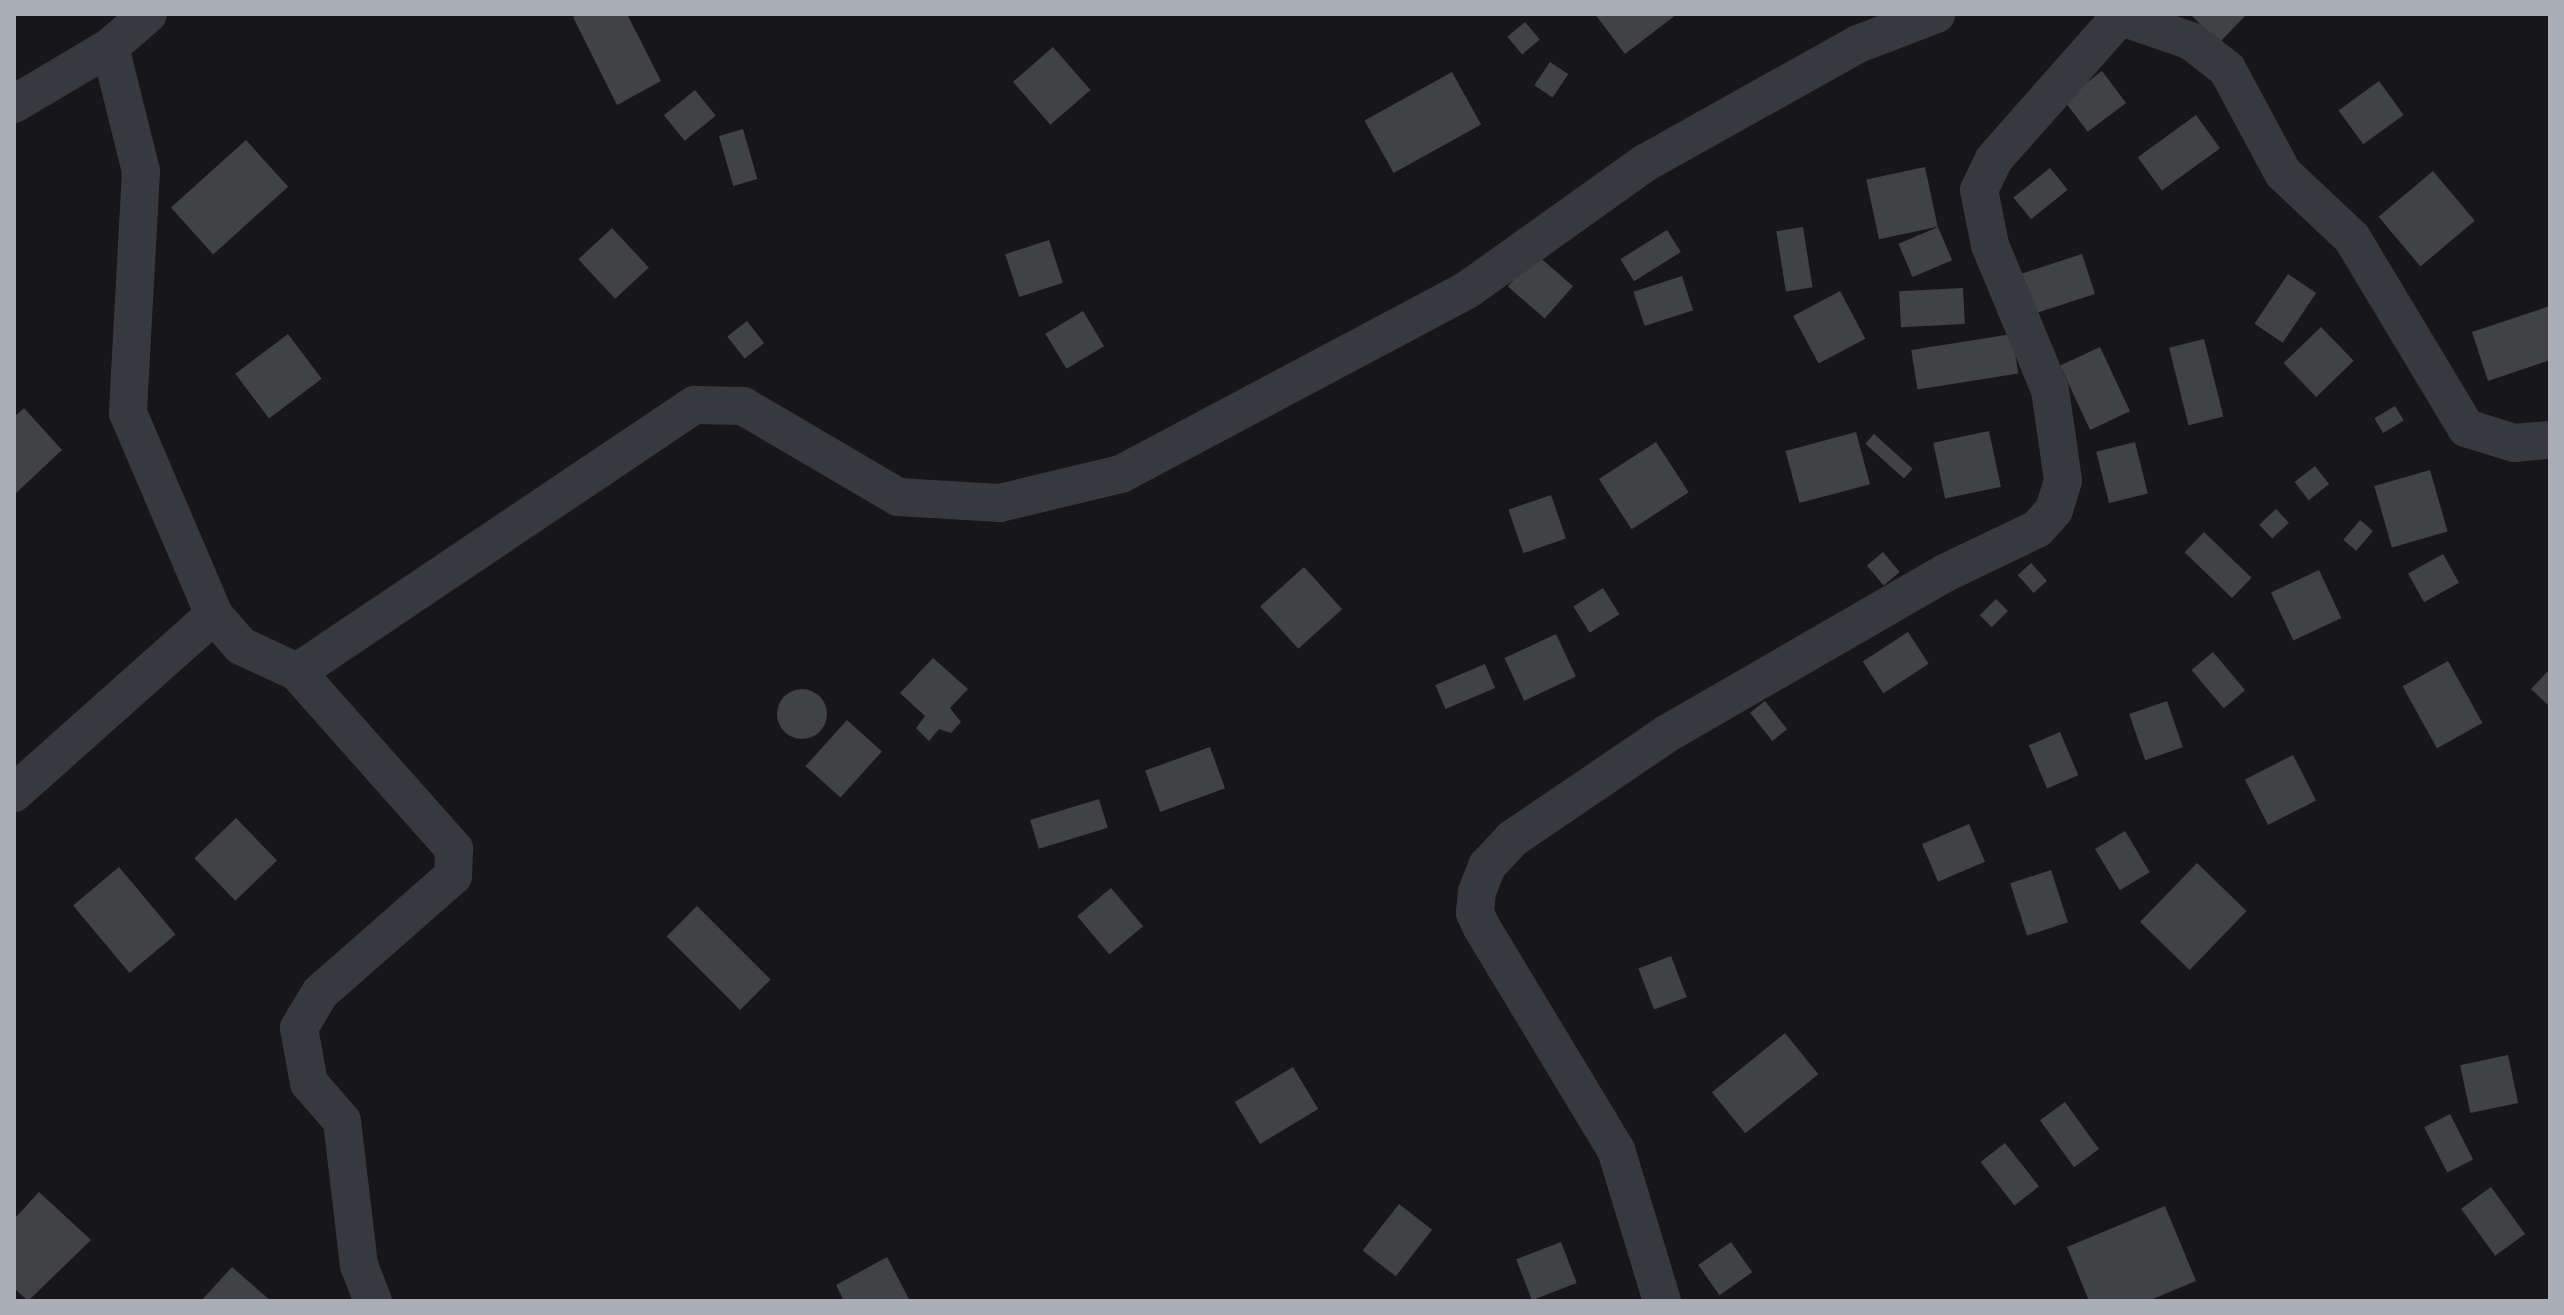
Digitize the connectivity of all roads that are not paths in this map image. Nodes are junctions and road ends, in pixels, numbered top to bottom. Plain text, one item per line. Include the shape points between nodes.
1 (148, 14) edge
2 (1936, 14) edge
3 (2115, 16) edge
4 (110, 47) junction
5 (14, 104) edge
6 (2550, 440) edge
7 (214, 615) junction
8 (297, 672) junction
9 (14, 793) edge
10 (373, 1301) edge
11 (1662, 1301) edge

1 - 4 street
2 - 8 street via 1858,44 1645,163 1467,290 1121,474 1000,503 898,497 743,406 695,405
3 - 6 street via 2191,41 2227,69 2283,173 2352,238 2466,428 2514,443
3 - 11 street via 1994,159 1979,190 1990,245 2050,390 2063,480 2054,510 2037,529 1945,573 1668,733 1512,839 1487,866 1477,892 1475,913 1482,928 1616,1150
4 - 5 street
4 - 7 street via 141,171 128,413
7 - 8 street via 241,646
7 - 9 street
8 - 10 street via 454,849 453,876 320,993 299,1028 309,1083 342,1121 359,1265

